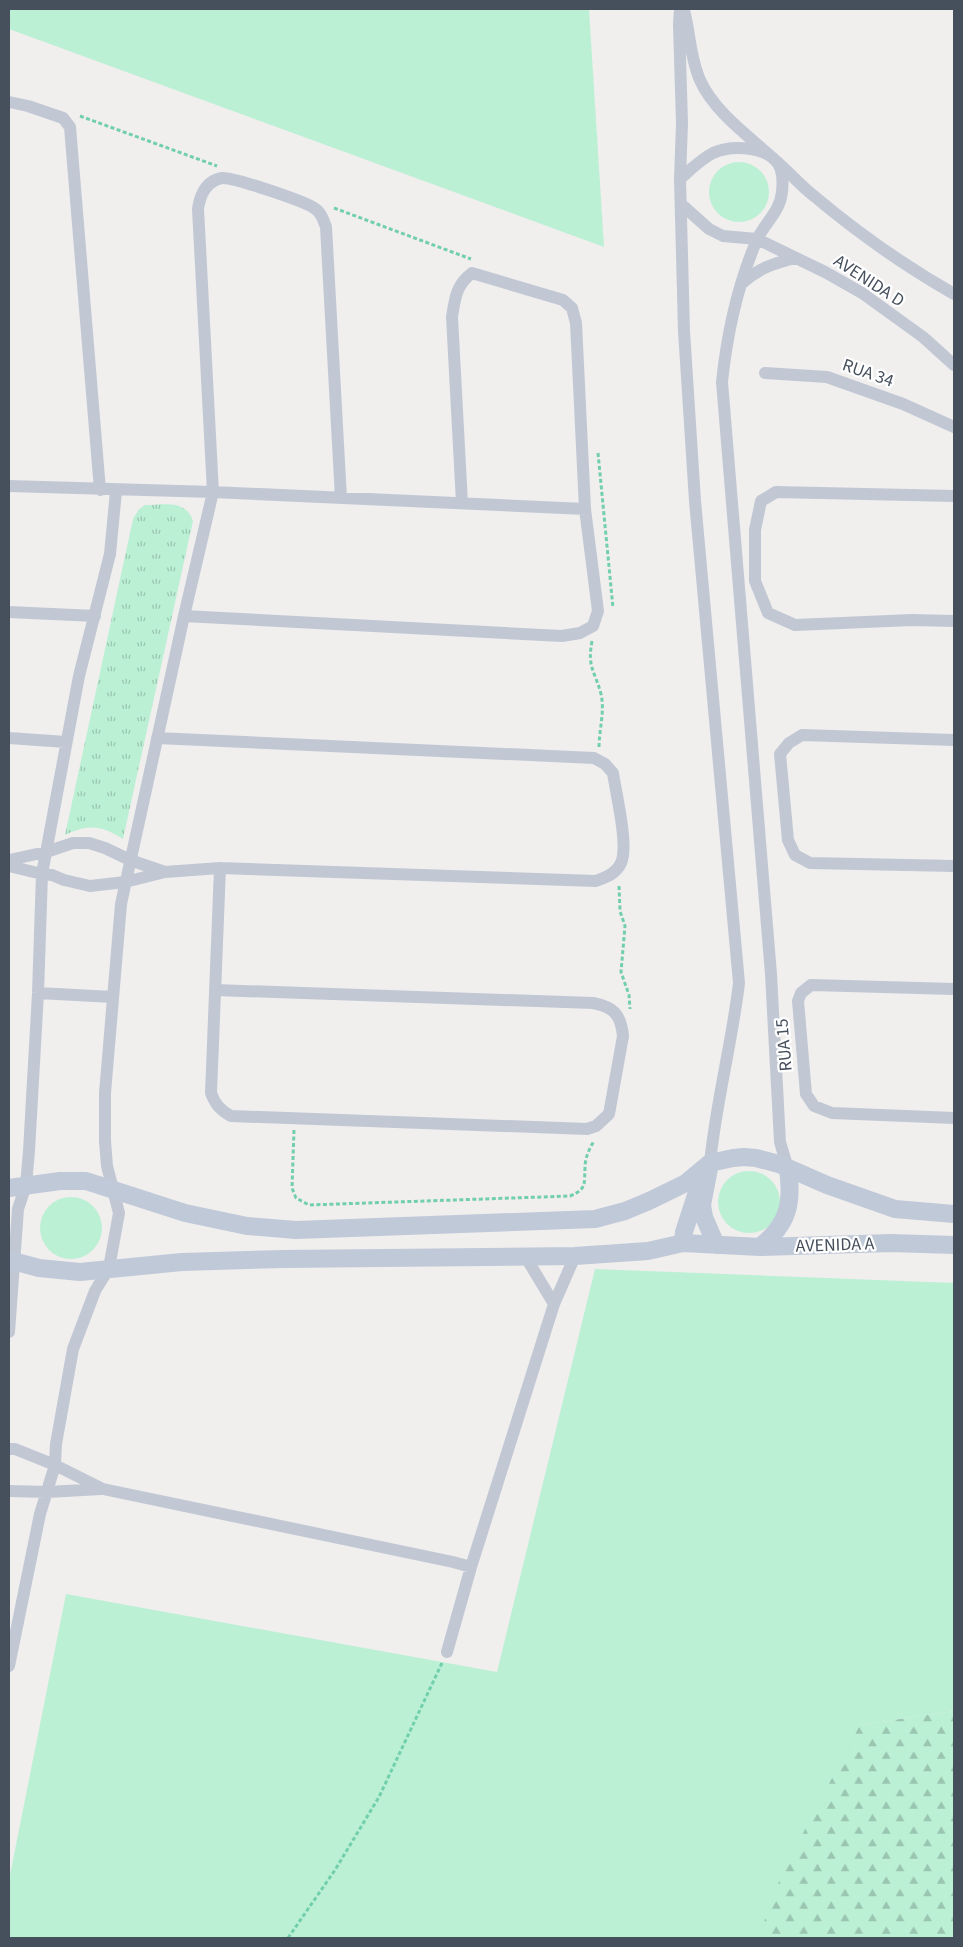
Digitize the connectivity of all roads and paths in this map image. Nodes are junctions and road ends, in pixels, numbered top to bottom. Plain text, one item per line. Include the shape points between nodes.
1 (682, 9) edge
2 (9, 102) edge
3 (775, 160) junction
4 (680, 179) junction
5 (681, 204) junction
6 (757, 239) junction
7 (795, 258) junction
8 (739, 286) junction
9 (954, 294) edge
10 (954, 366) edge
11 (765, 372) dead end
12 (954, 426) edge
13 (9, 486) edge
14 (100, 490) junction
15 (116, 491) junction
16 (213, 492) junction
17 (954, 496) edge
18 (341, 498) junction
19 (462, 503) junction
20 (585, 509) junction
21 (9, 612) edge
22 (94, 616) junction
23 (184, 616) junction
24 (954, 621) edge
25 (593, 626) junction
26 (9, 738) edge
27 (157, 738) junction
28 (954, 740) edge
29 (66, 742) junction
30 (599, 750) dead end
31 (46, 852) junction
32 (9, 860) edge
33 (130, 860) junction
34 (9, 866) edge
35 (954, 866) edge
36 (220, 868) junction
37 (165, 872) junction
38 (42, 874) junction
39 (125, 882) junction
40 (619, 885) dead end
41 (954, 988) edge
42 (215, 990) junction
43 (38, 993) junction
44 (113, 997) junction
45 (631, 1018) dead end
46 (294, 1118) junction
47 (954, 1118) edge
48 (597, 1137) dead end
49 (710, 1163) junction
50 (788, 1169) junction
51 (26, 1185) junction
52 (9, 1188) edge
53 (114, 1190) junction
54 (954, 1214) edge
55 (683, 1243) junction
56 (716, 1245) junction
57 (954, 1245) edge
58 (760, 1247) junction
59 (525, 1256) junction
60 (575, 1256) junction
61 (11, 1260) edge
62 (108, 1268) junction
63 (554, 1304) junction
64 (9, 1332) edge
65 (9, 1449) edge
66 (55, 1465) junction
67 (103, 1489) junction
68 (9, 1491) edge
69 (48, 1492) junction
70 (471, 1568) junction
71 (447, 1652) joint
72 (9, 1666) edge
73 (288, 1938) edge

1 - 3 street via 700,81 738,129
1 - 4 street via 679,24
2 - 14 street via 63,118 70,127
3 - 4 street via 763,152 727,149 714,153
3 - 6 street via 781,172 780,204
3 - 9 street via 812,195 875,244
4 - 5 street
5 - 6 street via 709,229 723,236
5 - 49 street via 684,330 694,501 739,983
6 - 7 street, AVENIDA D
6 - 8 street
7 - 8 street via 770,264
7 - 10 street, AVENIDA D via 862,293 923,337
8 - 50 street via 726,344 722,382 771,974 780,1142
11 - 12 street, RUA 34 via 827,377
13 - 14 street
14 - 15 street
15 - 16 street
15 - 22 street via 110,554
16 - 18 street
16 - 18 street via 198,209 200,195 206,187 223,178 260,187 322,214 326,227
16 - 23 street
17 - 24 street via 776,492 761,500 755,530 755,581 768,613 795,625
18 - 19 street
19 - 20 street
19 - 20 street via 452,317 458,287 472,274 563,300 572,308 576,323
20 - 25 street via 598,611
21 - 22 street
22 - 29 street
23 - 25 street via 562,636 580,633
23 - 27 street
25 - 30 path via 589,658 601,694 603,716
26 - 29 street
27 - 33 street
27 - 36 street via 594,758 613,773 624,849 621,864 610,876 596,880
28 - 35 street via 802,735 789,742 780,754 788,840 795,855 810,863
29 - 31 street
31 - 32 street
31 - 33 street via 73,843 90,843
31 - 38 street
33 - 37 street
33 - 39 street
34 - 38 street
36 - 37 street
36 - 42 street
37 - 39 street
38 - 39 street via 90,886
38 - 43 street
39 - 44 street
40 - 45 path via 620,911 625,926 621,972 629,995
41 - 47 street, RUA 15 via 811,985 801,993 798,1001 806,1094 814,1106 832,1113
42 - 46 street via 211,1093 214,1102 231,1116
42 - 46 street via 593,1003 607,1006 618,1015 622,1026 609,1114 596,1126 587,1129
43 - 44 street
43 - 51 street
44 - 53 street via 105,1093 105,1141 107,1166
46 - 48 path via 292,1188 296,1198 309,1205 570,1196 579,1192 586,1183 589,1149
49 - 50 main road via 756,1158
49 - 53 main road via 686,1183 625,1211 595,1219 296,1230 247,1226 185,1213
49 - 55 main road via 695,1194
49 - 56 main road via 702,1205
50 - 54 main road via 895,1209
50 - 58 main road via 788,1214
51 - 52 main road
51 - 53 main road via 86,1181
51 - 61 street via 18,1209
53 - 62 street via 119,1213
55 - 56 main road, AVENIDA A
55 - 60 main road, AVENIDA A via 648,1251
56 - 58 main road, AVENIDA A
57 - 58 main road, AVENIDA A via 891,1243
59 - 60 main road, AVENIDA A
59 - 62 main road, AVENIDA A via 182,1262
59 - 63 street
60 - 63 street
61 - 62 main road via 39,1268 80,1272
61 - 64 street
62 - 66 street via 95,1291 72,1349
63 - 70 street
65 - 66 street
66 - 67 street
66 - 69 street
67 - 69 street
67 - 70 street
68 - 69 street
69 - 72 street via 40,1514
70 - 71 street
71 - 73 path via 379,1797 335,1870

